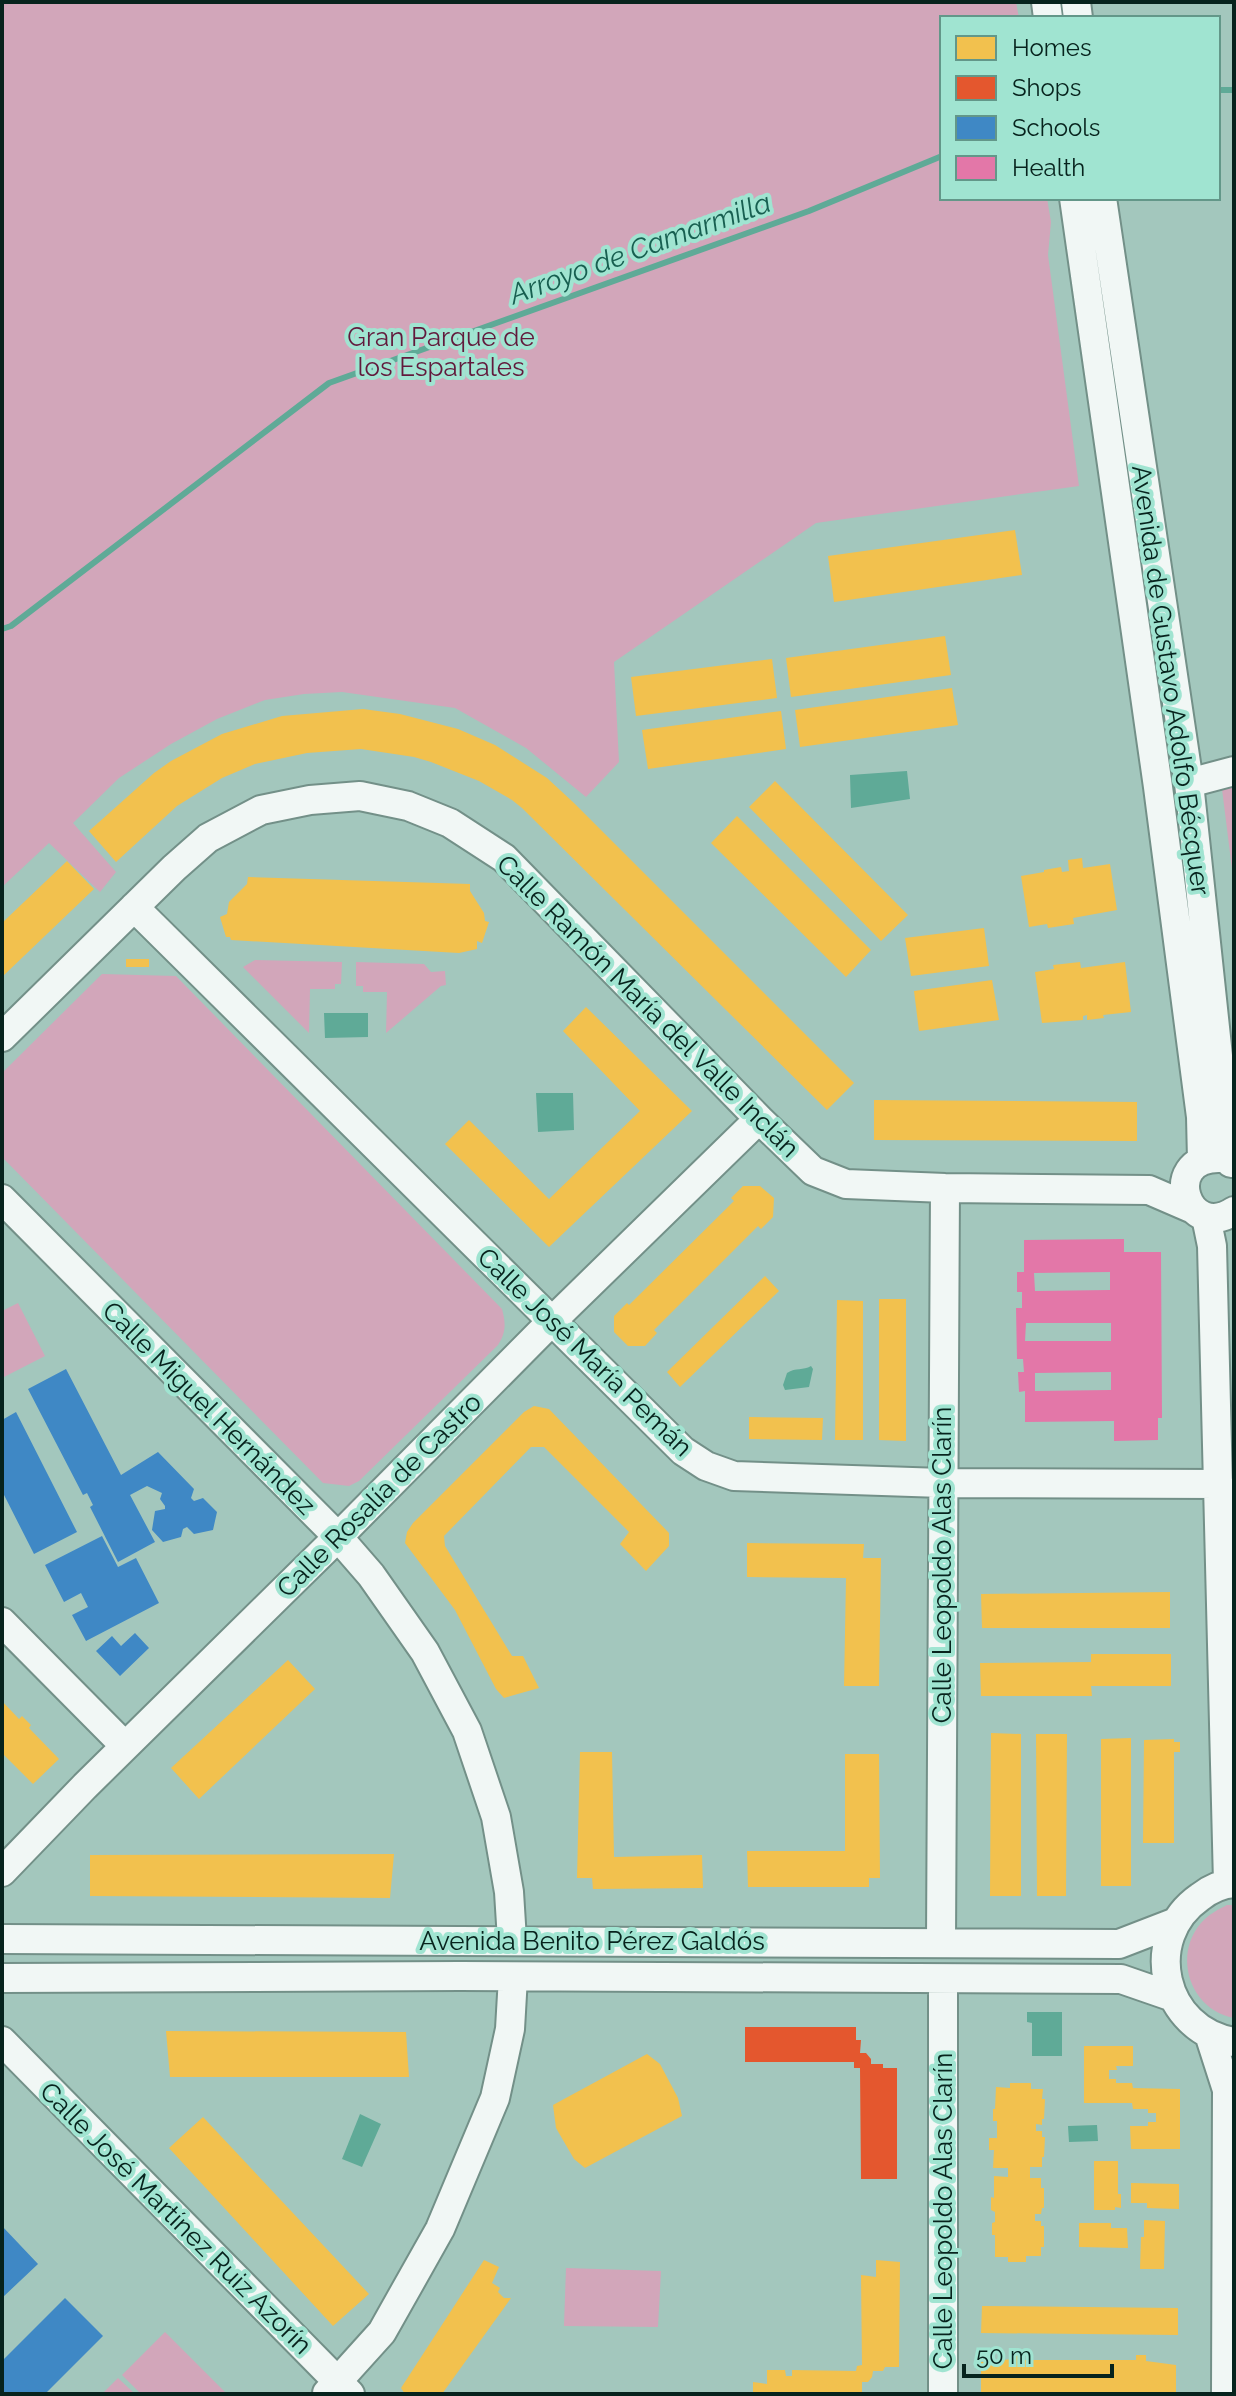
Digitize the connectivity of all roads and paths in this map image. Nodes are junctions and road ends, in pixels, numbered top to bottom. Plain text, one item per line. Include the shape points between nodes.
1 (1074, 200) edge
2 (1102, 200) edge
3 (1234, 771) edge
4 (1189, 783) junction
5 (134, 907) junction
6 (2, 1037) edge
7 (759, 1119) junction
8 (1233, 1164) edge
9 (1196, 1166) junction
10 (945, 1188) junction
11 (1149, 1190) junction
12 (2, 1199) edge
13 (1234, 1211) edge
14 (1200, 1213) junction
15 (551, 1322) junction
16 (942, 1483) junction
17 (1219, 1484) junction
18 (338, 1537) junction
19 (2, 1622) edge
20 (125, 1746) junction
21 (2, 1872) edge
22 (1231, 1883) edge
23 (1176, 1922) junction
24 (3, 1936) edge
25 (512, 1940) junction
26 (941, 1942) junction
27 (513, 1977) junction
28 (3, 1980) edge
29 (943, 1980) junction
30 (1173, 1997) junction
31 (1222, 2038) edge
32 (2, 2041) edge
33 (338, 2390) edge
34 (943, 2394) edge
35 (1226, 2394) edge

1 - 9 street, Avenida de Gustavo Adolfo Bécquer via 1201,1117
2 - 4 street, Avenida de Gustavo Adolfo Bécquer
3 - 4 street
4 - 8 street, Avenida de Gustavo Adolfo Bécquer
5 - 6 street, Calle Ramón María del Valle Inclán
5 - 7 street, Calle Ramón María del Valle Inclán via 208,838 261,810 360,796 408,806 450,823 504,858
5 - 15 street, Calle José María Pemán
7 - 10 street, Calle Ramón María del Valle Inclán via 813,1171 846,1184
7 - 15 street, Calle Rosalía de Castro
8 - 9 street via 1217,1158
9 - 11 street, Calle Ramón María del Valle Inclán
9 - 14 street, Avenida de Gustavo Adolfo Bécquer via 1184,1190
10 - 11 street, Calle Ramón María del Valle Inclán
10 - 16 street, Calle Leopoldo Alas Clarín
11 - 14 street, Calle Ramón María del Valle Inclán
12 - 18 street, Calle Miguel Hernández
13 - 14 street via 1222,1217
14 - 17 street via 1212,1246
15 - 16 street, Calle José María Pemán via 683,1451 706,1466 734,1476
15 - 18 street, Calle Rosalía de Castro
16 - 17 street, Calle José María Pemán
16 - 26 street, Calle Leopoldo Alas Clarín
17 - 22 street
18 - 20 street, Calle Rosalía de Castro
18 - 25 street, Calle Miguel Hernández via 425,1652 467,1731 496,1817
19 - 20 street
20 - 21 street, Calle Rosalía de Castro
22 - 23 street via 1210,1889
23 - 26 street, Avenida Benito Pérez Galdós via 1119,1944
23 - 30 street via 1165,1971
24 - 25 street, Avenida Benito Pérez Galdós
24 - 28 street
25 - 26 street, Avenida Benito Pérez Galdós
27 - 28 street, Avenida Benito Pérez Galdós
27 - 29 street, Avenida Benito Pérez Galdós
27 - 33 street via 510,2029 495,2098 440,2229 382,2332
29 - 30 street, Avenida Benito Pérez Galdós via 1121,1979
29 - 34 street, Calle Leopoldo Alas Clarín
30 - 31 street via 1186,2019
31 - 35 street via 1227,2090
32 - 33 street, Calle José Martínez Ruiz Azorín

